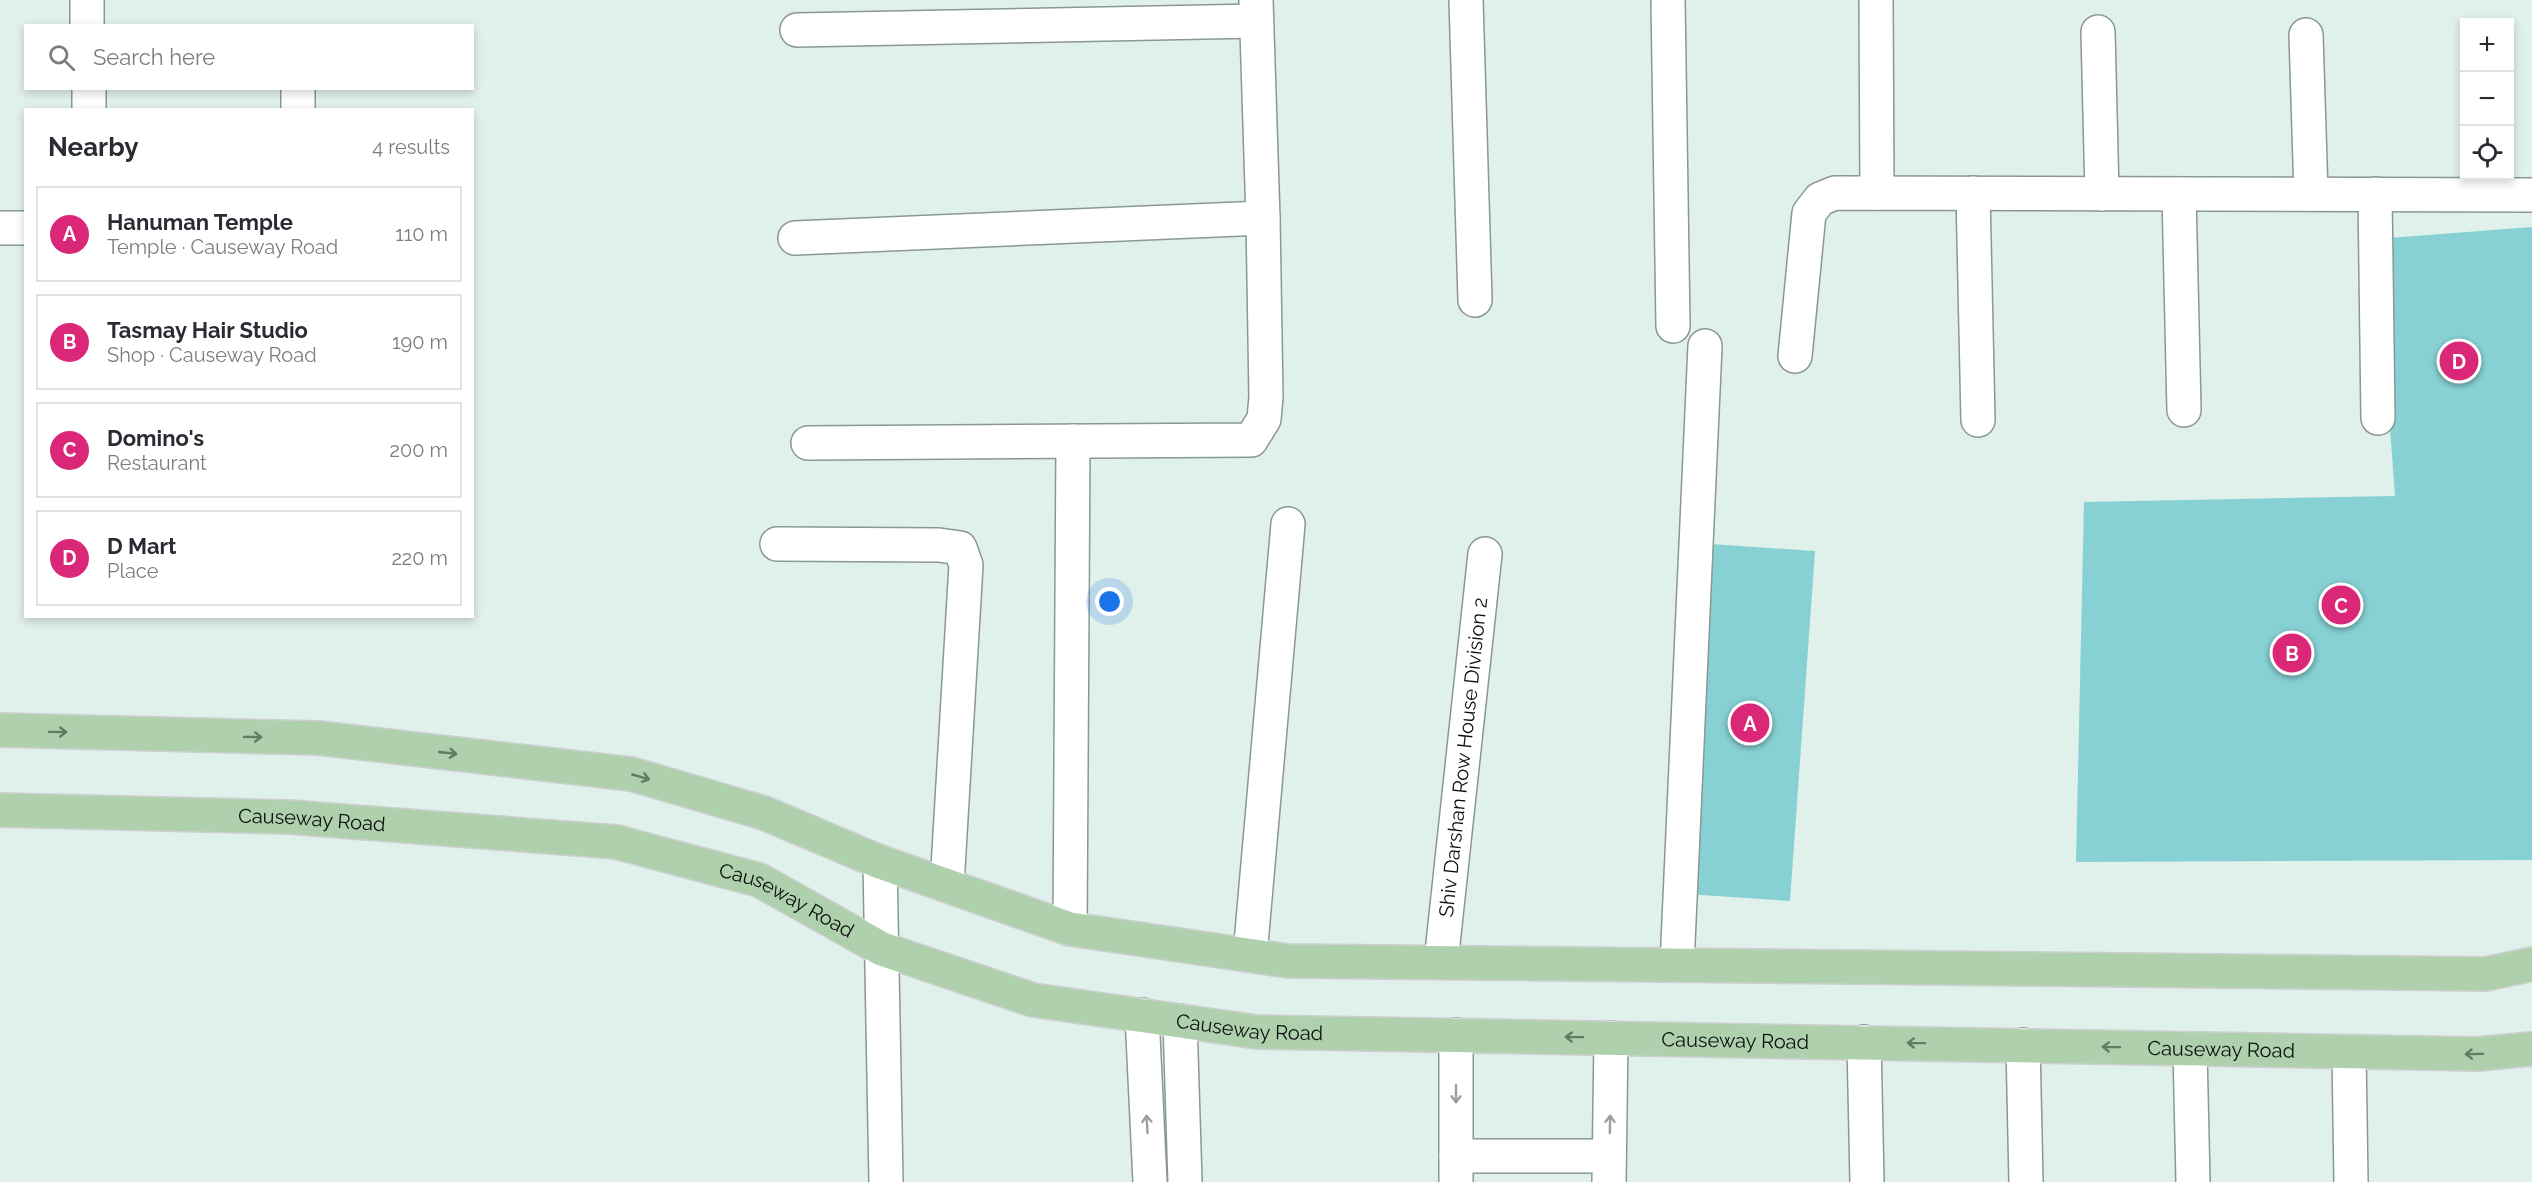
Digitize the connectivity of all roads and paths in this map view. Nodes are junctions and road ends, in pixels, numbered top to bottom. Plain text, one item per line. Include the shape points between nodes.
1 (87, 0) edge
2 (1466, 0) edge
3 (1668, 0) edge
4 (1876, 0) edge
5 (1256, 11) edge
6 (87, 24) edge
7 (797, 30) dead end
8 (2098, 32) dead end
9 (2306, 35) dead end
10 (89, 90) edge
11 (298, 90) edge
12 (89, 108) edge
13 (298, 108) edge
14 (1877, 193) junction
15 (1973, 193) junction
16 (2102, 194) junction
17 (2179, 194) junction
18 (2311, 194) junction
19 (2375, 194) junction
20 (2532, 195) edge
21 (1263, 218) junction
22 (0, 228) edge
23 (24, 228) edge
24 (795, 238) dead end
25 (1476, 300) dead end
26 (1673, 326) dead end
27 (1705, 346) dead end
28 (1795, 356) dead end
29 (2184, 410) dead end
30 (2378, 418) dead end
31 (1978, 420) dead end
32 (1072, 441) junction
33 (808, 443) dead end
34 (1288, 524) dead end
35 (777, 544) dead end
36 (1485, 554) dead end
37 (0, 730) edge
38 (0, 810) edge
39 (880, 862) junction
40 (947, 885) junction
41 (1070, 928) junction
42 (882, 949) junction
43 (1250, 955) junction
44 (1441, 962) junction
45 (2532, 964) edge
46 (1677, 965) junction
47 (1142, 1015) junction
48 (1180, 1021) junction
49 (1456, 1035) junction
50 (1611, 1038) junction
51 (1864, 1042) junction
52 (2023, 1045) junction
53 (2532, 1048) edge
54 (2190, 1049) junction
55 (2349, 1052) junction
56 (1456, 1169) edge
57 (1609, 1169) edge
58 (886, 1182) edge
59 (1150, 1182) edge
60 (1185, 1182) edge
61 (1868, 1182) edge
62 (2026, 1182) edge
63 (2193, 1182) edge
64 (2351, 1182) edge

1 - 6 street
2 - 25 street
3 - 26 street
4 - 14 street
5 - 7 street
5 - 21 street
8 - 16 street
9 - 18 street
10 - 12 street
11 - 13 street
14 - 15 street
14 - 28 street via 1835,193 1820,199 1809,213
15 - 16 street
15 - 31 street
16 - 17 street
17 - 18 street
17 - 29 street
18 - 19 street
19 - 20 street
19 - 30 street
21 - 24 street
21 - 32 street via 1266,397 1264,418 1251,440
22 - 23 street
27 - 46 street
32 - 33 street
32 - 41 street
34 - 43 street
35 - 40 street via 960,548 966,565
36 - 44 street, Shiv Darshan Row House Division 2
37 -> 39 main road via 318,738 631,774 764,813
38 - 42 main road, Causeway Road via 289,817 616,842 759,880
39 - 40 main road
39 - 42 street
40 - 41 main road
41 - 43 main road
42 - 47 main road, Causeway Road via 1033,1000
42 - 58 street
43 - 44 main road via 1288,961
44 - 46 main road
45 - 46 main road via 2486,974
47 - 48 main road, Causeway Road
59 -> 47 street
48 - 49 main road, Causeway Road via 1257,1032
48 - 60 street
50 -> 49 main road, Causeway Road
49 -> 56 street
50 - 51 main road, Causeway Road
57 -> 50 street
52 -> 51 main road, Causeway Road
51 - 61 street
54 -> 52 main road, Causeway Road
52 - 62 street
53 -> 55 main road, Causeway Road via 2477,1054
54 - 55 main road, Causeway Road
54 - 63 street
55 - 64 street
56 - 57 street

